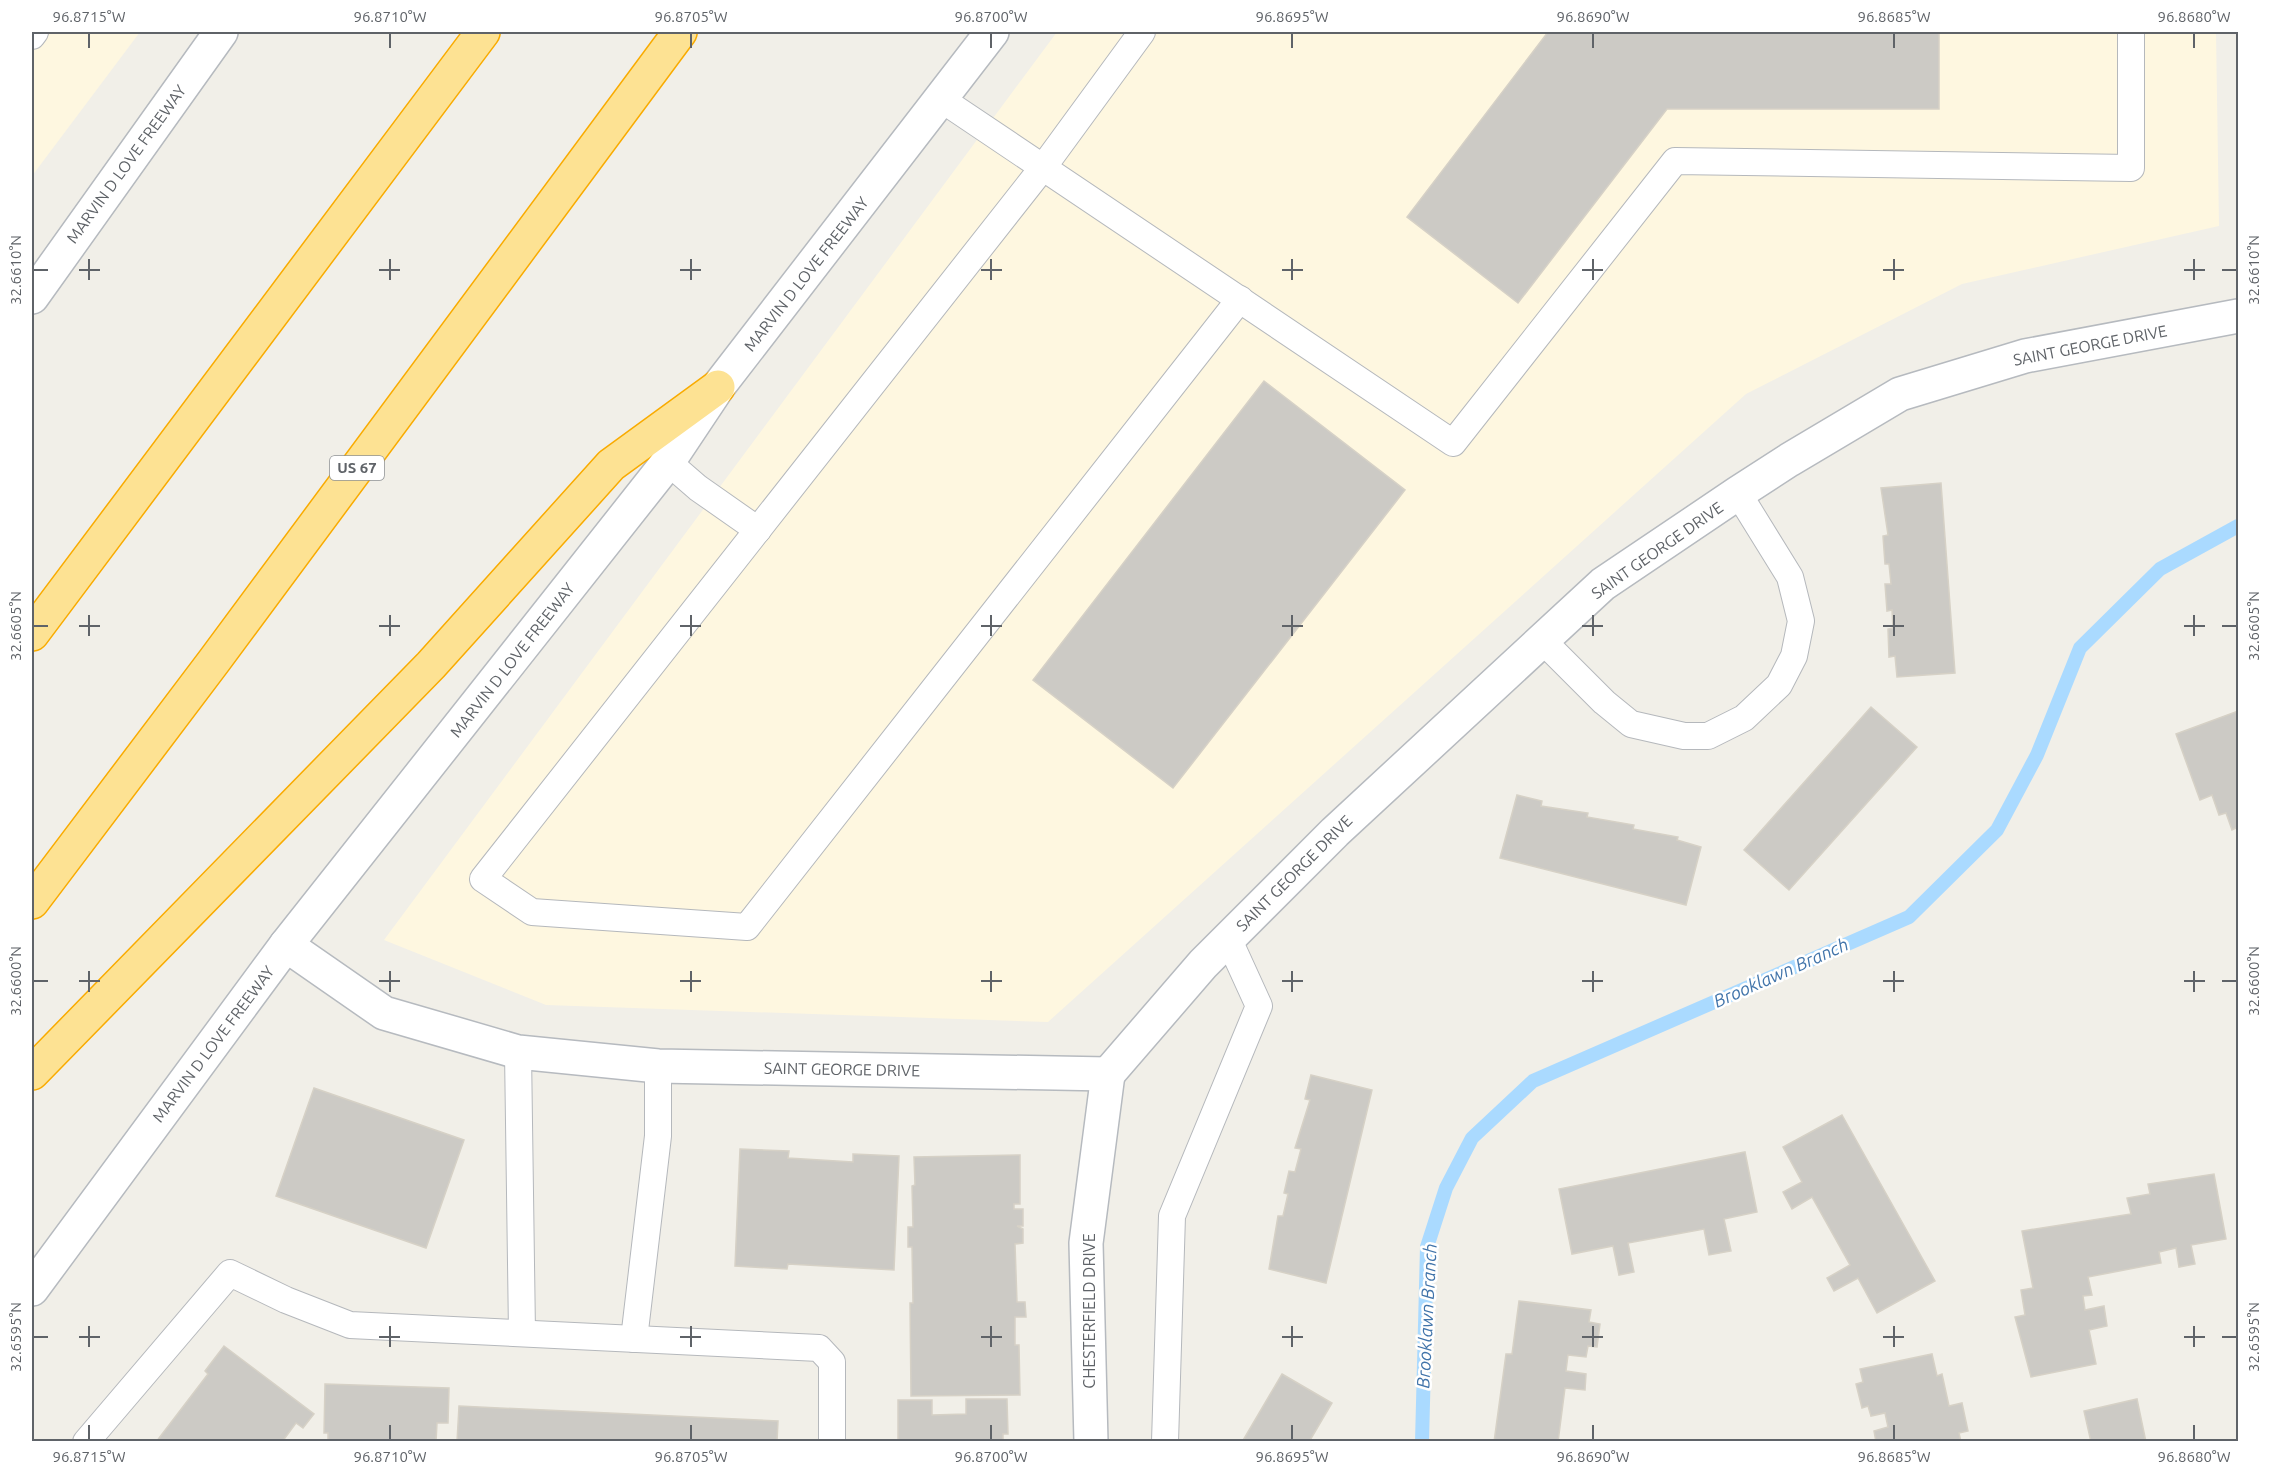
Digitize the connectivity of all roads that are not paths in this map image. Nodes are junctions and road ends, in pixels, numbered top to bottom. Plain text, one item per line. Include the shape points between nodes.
1 (35, 32) edge
2 (221, 32) edge
3 (483, 32) edge
4 (680, 32) edge
5 (992, 32) edge
6 (1142, 32) edge
7 (2131, 32) edge
8 (32, 36) edge
9 (941, 99) junction
10 (1044, 166) junction
11 (32, 297) edge
12 (1240, 299) junction
13 (2238, 316) edge
14 (718, 387) junction
15 (668, 462) junction
16 (1738, 493) junction
17 (758, 530) junction
18 (88, 560) junction
19 (32, 605) edge
20 (32, 634) edge
21 (1542, 640) junction
22 (32, 902) edge
23 (1228, 938) junction
24 (286, 945) junction
25 (518, 1052) junction
26 (657, 1066) junction
27 (32, 1073) edge
28 (1108, 1074) junction
29 (32, 1289) edge
30 (522, 1333) junction
31 (634, 1339) junction
32 (86, 1442) edge
33 (832, 1442) edge
34 (1091, 1442) edge
35 (1165, 1442) edge

1 - 8 lane
2 - 11 street, MARVIN D LOVE FREEWAY
3 - 18 highway
4 - 22 highway, US 67
5 - 9 street, MARVIN D LOVE FREEWAY
6 - 10 lane
7 - 12 lane via 2131,168 1675,161 1453,443
9 - 10 lane
9 - 14 street, MARVIN D LOVE FREEWAY
10 - 12 lane
10 - 17 lane
12 - 17 lane via 747,927 532,912 483,879
13 - 16 street, SAINT GEORGE DRIVE via 2025,356 1900,394
14 - 15 street, MARVIN D LOVE FREEWAY
14 - 27 highway via 611,465 431,665
15 - 17 lane
15 - 24 street, MARVIN D LOVE FREEWAY
16 - 21 street, SAINT GEORGE DRIVE via 1603,584
16 - 21 lane via 1790,577 1801,621 1794,656 1779,685 1744,718 1708,736 1684,736 1631,724
18 - 19 highway
18 - 20 highway
21 - 23 street, SAINT GEORGE DRIVE via 1335,832
23 - 28 street, SAINT GEORGE DRIVE
23 - 35 lane via 1259,1006 1172,1216
24 - 25 street, SAINT GEORGE DRIVE via 384,1013
24 - 29 street, MARVIN D LOVE FREEWAY
25 - 26 street, SAINT GEORGE DRIVE
25 - 30 lane
26 - 28 street, SAINT GEORGE DRIVE
26 - 31 lane via 658,1136
28 - 34 street, CHESTERFIELD DRIVE via 1086,1243
30 - 31 lane
30 - 32 lane via 350,1324 230,1273
31 - 33 lane via 819,1348 832,1362

